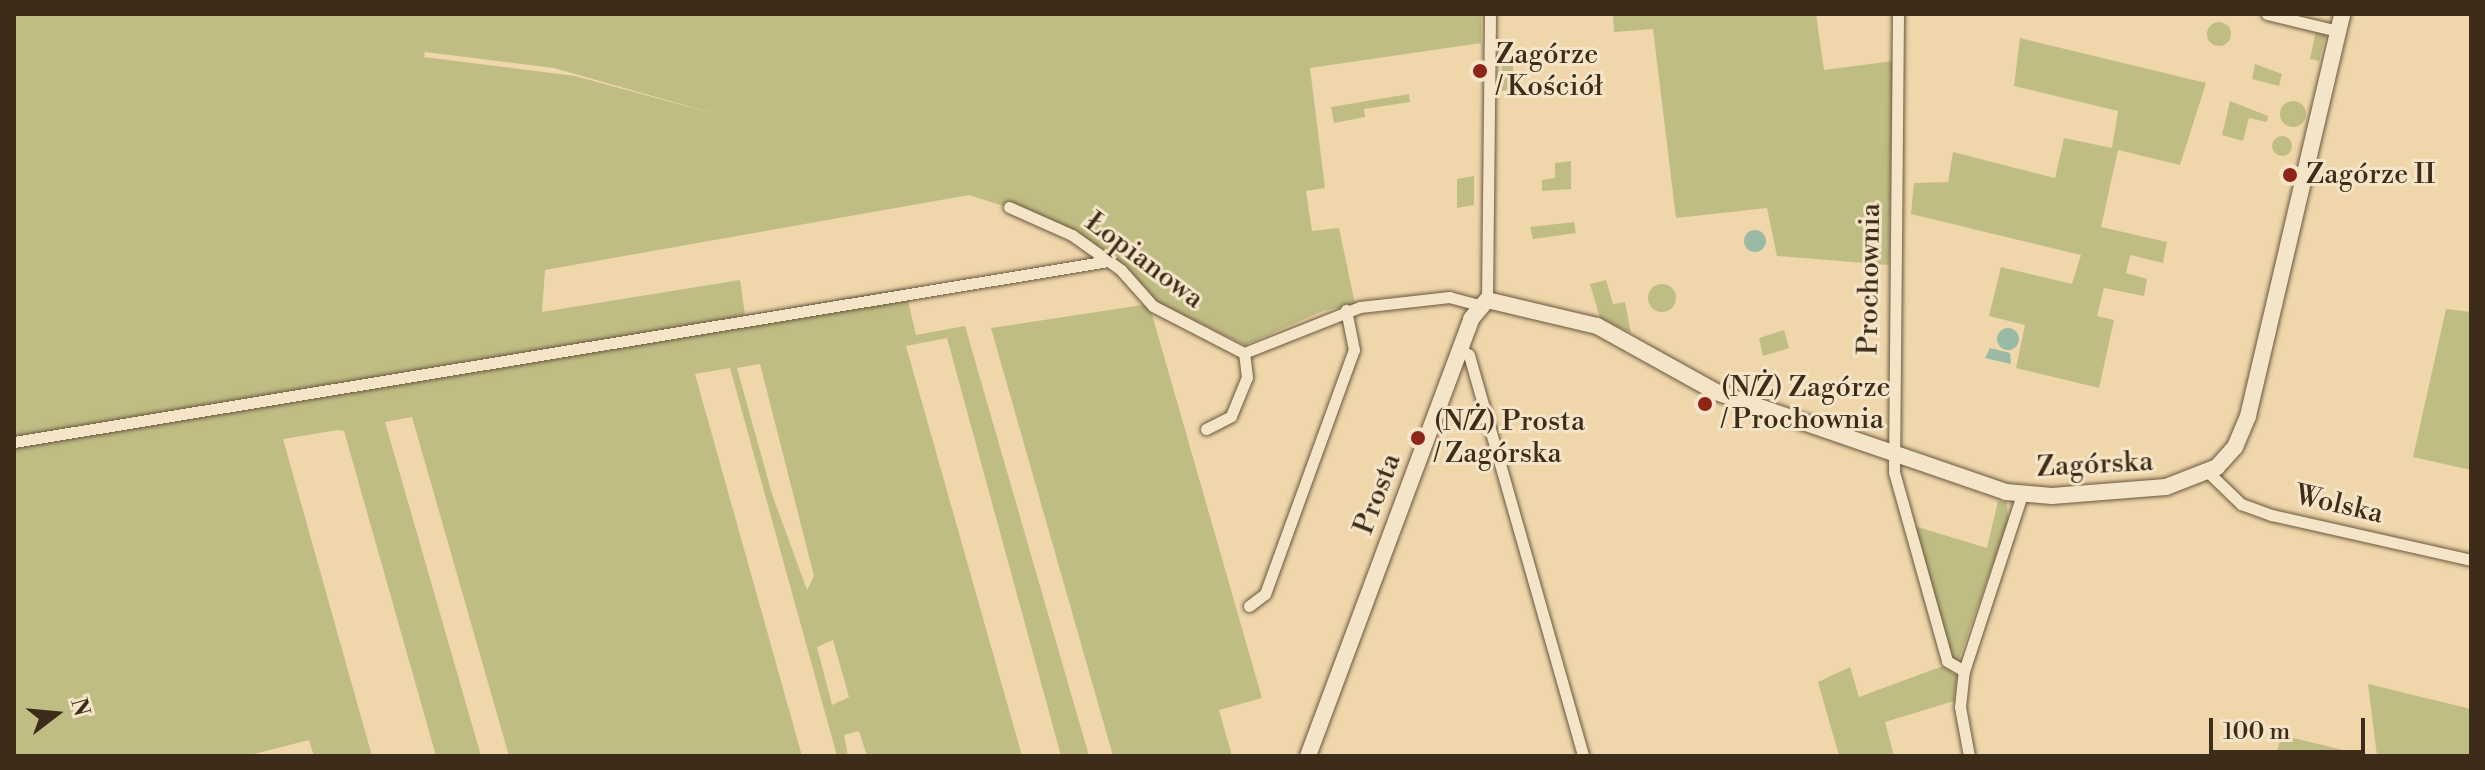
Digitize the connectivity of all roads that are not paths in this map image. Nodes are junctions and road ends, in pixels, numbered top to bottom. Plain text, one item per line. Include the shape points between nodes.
1 (1490, 14) edge
2 (1898, 14) edge
3 (2267, 14) edge
4 (2340, 22) edge
5 (1009, 207) dead end
6 (1108, 261) junction
7 (1483, 303) junction
8 (1346, 310) junction
9 (1461, 350) junction
10 (1244, 353) junction
11 (1206, 429) dead end
12 (14, 442) edge
13 (1894, 454) junction
14 (2209, 473) junction
15 (2022, 495) junction
16 (2471, 560) edge
17 (1249, 606) dead end
18 (1964, 671) junction
19 (1308, 756) edge
20 (1583, 756) edge
21 (1969, 756) edge

1 - 7 street, Prosta
2 - 13 street, Prochownia
3 - 4 street
4 - 14 street, Zagórska via 2248,416 2235,447
5 - 6 street, Łopianowa via 1072,235
6 - 10 street, Łopianowa via 1153,306
6 - 12 street
7 - 8 street via 1449,297
7 - 9 street, Prosta
7 - 13 street, Zagórska via 1597,326 1716,392
8 - 10 street
8 - 17 street via 1354,350 1265,594
9 - 19 street, Prosta
9 - 20 street via 1469,355
10 - 11 street via 1247,377 1231,416
13 - 15 street, Zagórska
13 - 18 street, Prochownia via 1894,472 1944,653 1952,667
14 - 15 street, Zagórska via 2166,487
14 - 16 street, Wolska via 2241,504 2261,511
15 - 18 street
18 - 21 street via 1960,707

